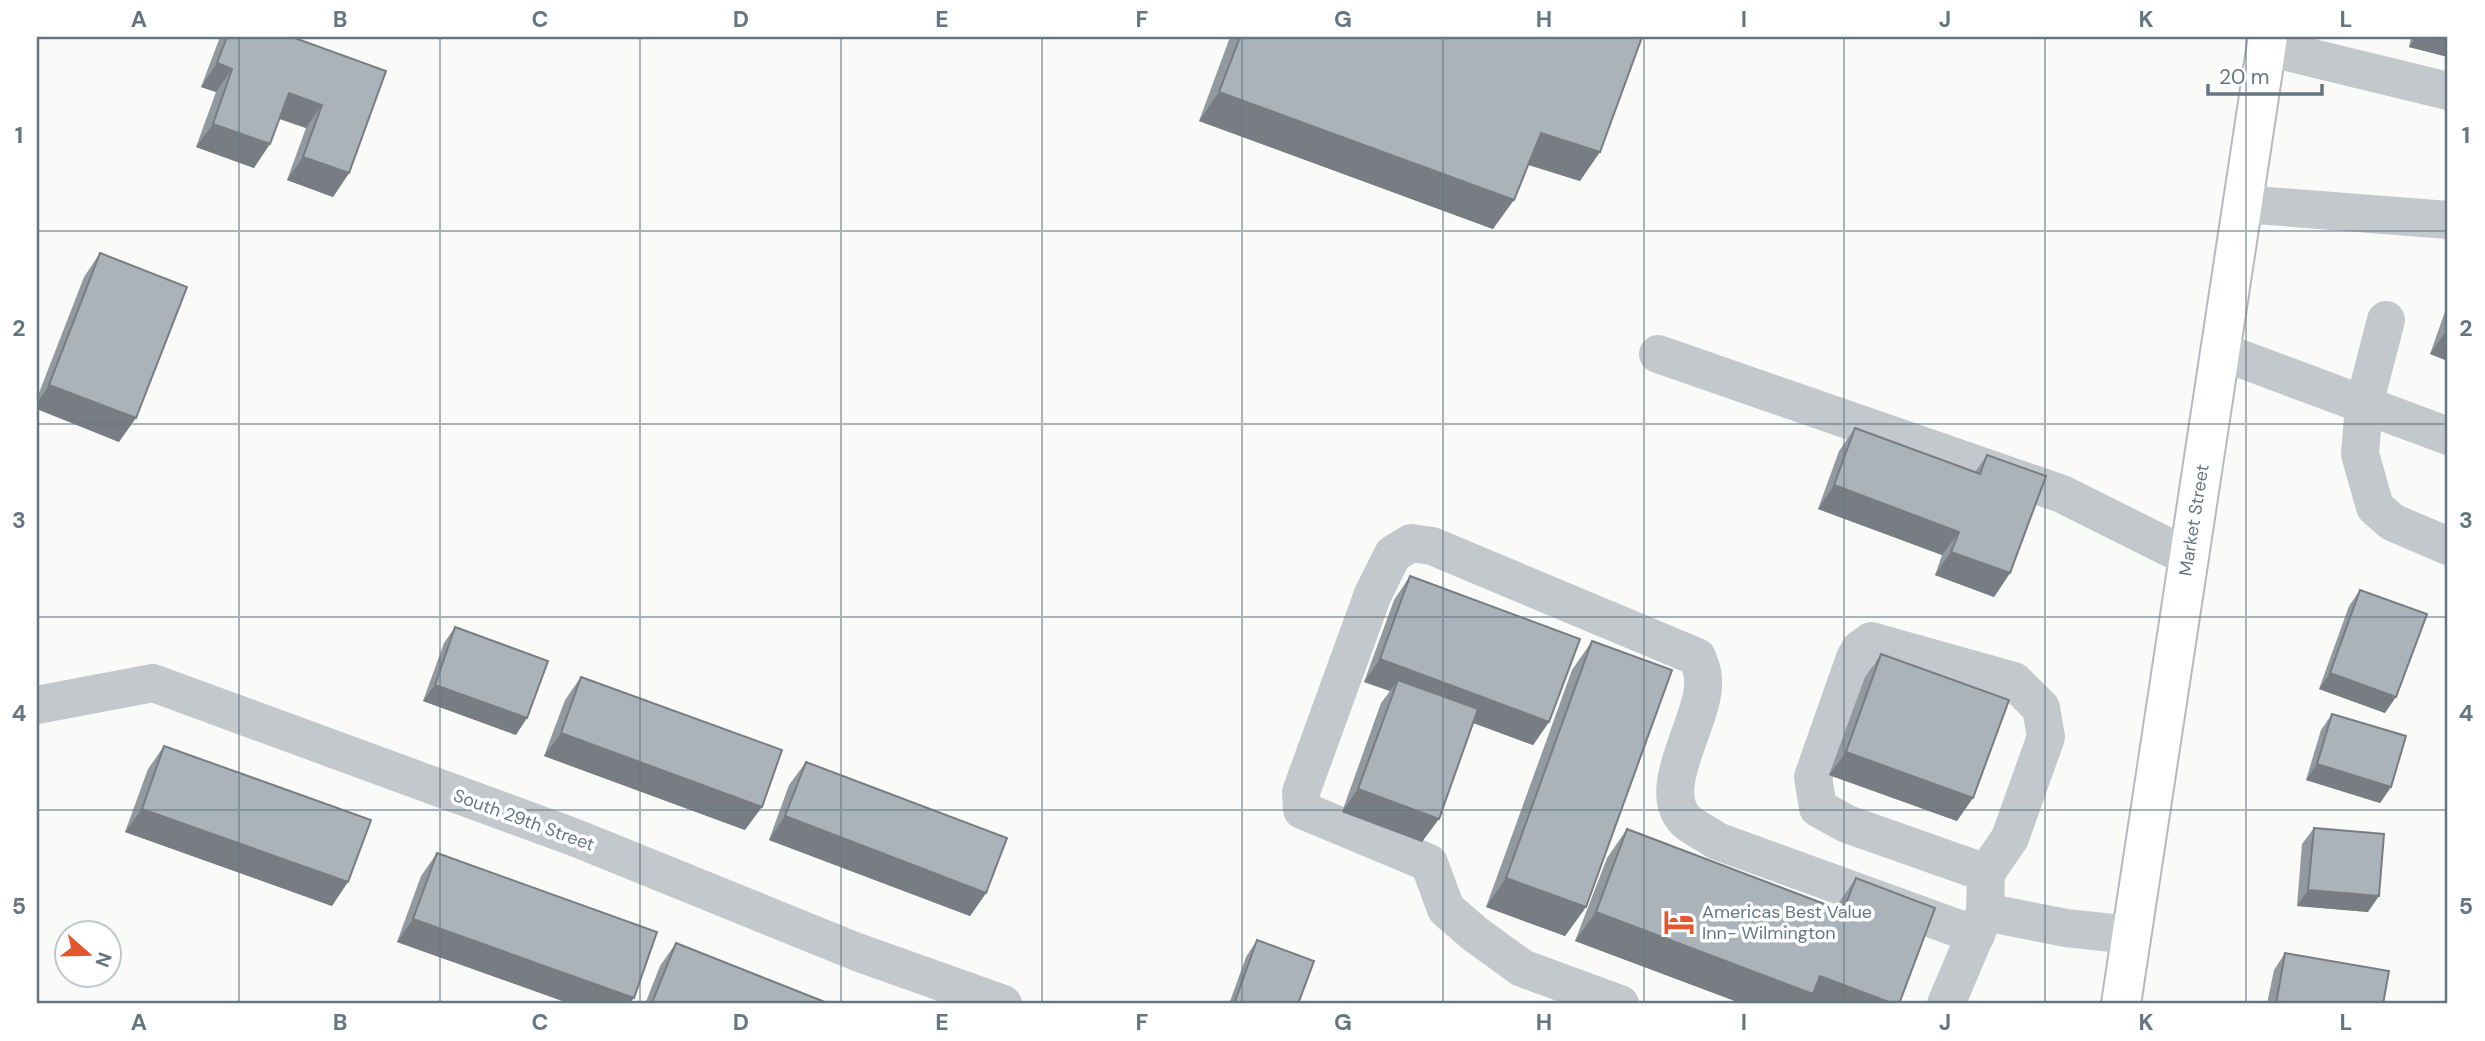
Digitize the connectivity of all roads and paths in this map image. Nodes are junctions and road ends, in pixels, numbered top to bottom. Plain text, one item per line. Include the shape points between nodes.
1 (2267, 42) edge
2 (2448, 91) edge
3 (2243, 204) junction
4 (2448, 220) edge
5 (2386, 320) dead end
6 (2220, 351) junction
7 (1658, 354) dead end
8 (2364, 405) junction
9 (2448, 436) edge
10 (2448, 546) edge
11 (2189, 557) junction
12 (37, 705) edge
13 (1986, 873) junction
14 (1980, 924) junction
15 (2131, 935) junction
16 (1003, 1004) edge
17 (1620, 1004) edge
18 (1946, 1004) edge
19 (2121, 1004) edge

1 - 2 street
1 - 3 main road, Market Street
3 - 4 street
3 - 6 main road, Market Street
5 - 8 street
6 - 8 street
6 - 11 main road, Market Street
7 - 11 street via 2062,494
8 - 9 street
8 - 10 street via 2360,454 2375,507 2392,522
11 - 15 main road, Market Street
12 - 16 street, South 29th Street via 153,684 576,838 857,952
13 - 13 street via 2010,838 2046,737 2041,708 2014,681 1871,641 1855,658 1813,777 1818,808 1847,824
13 - 14 street
14 - 15 street
14 - 17 street via 1717,841 1685,819 1675,797 1682,758 1699,709 1703,678 1697,657 1432,545 1411,543 1393,554 1373,594 1301,792 1302,810 1429,863 1446,909 1493,948 1522,968
14 - 18 street
15 - 19 main road, Market Street

